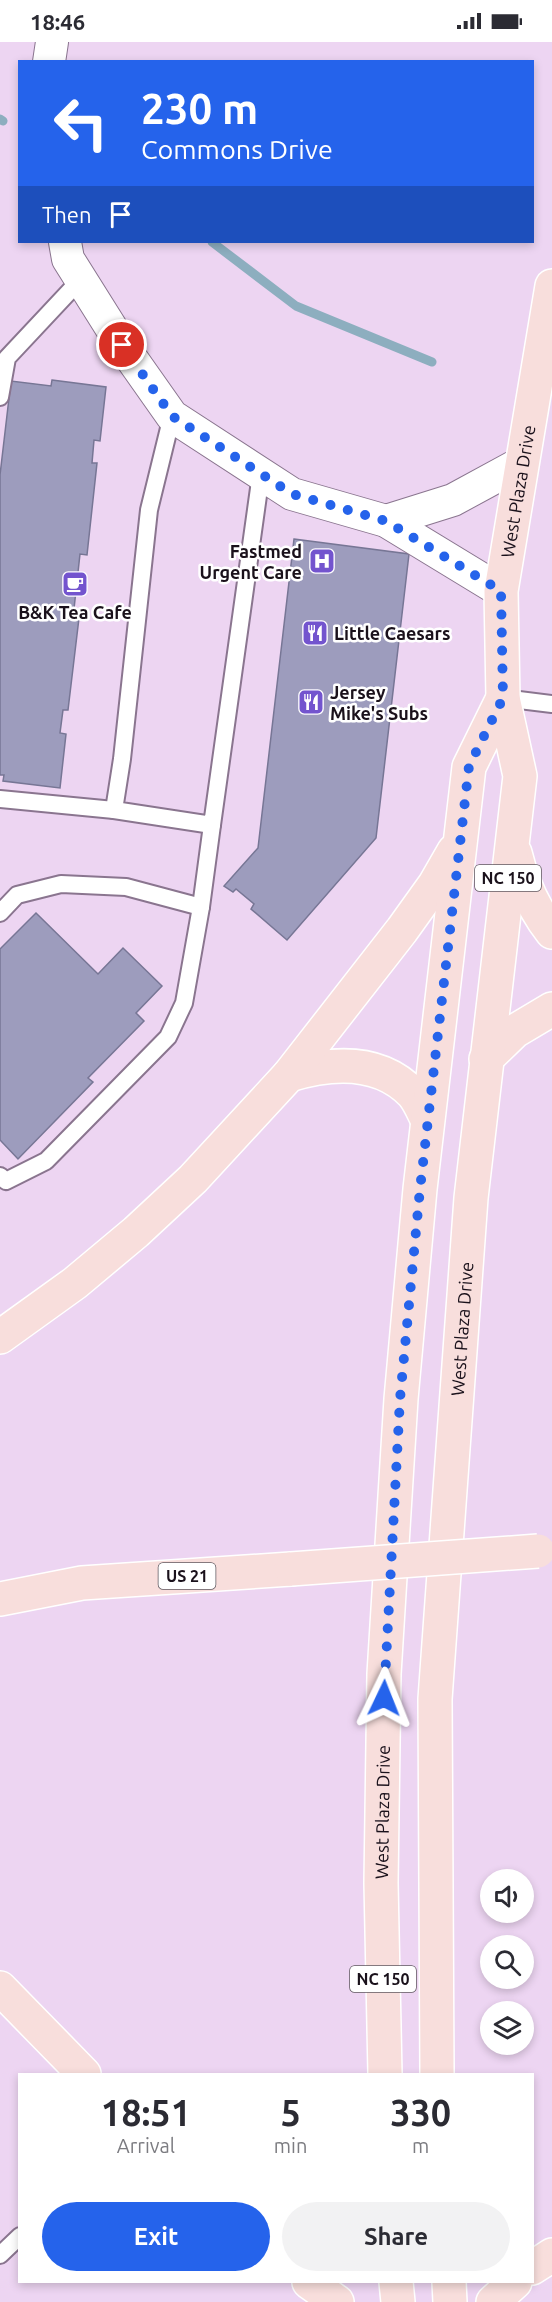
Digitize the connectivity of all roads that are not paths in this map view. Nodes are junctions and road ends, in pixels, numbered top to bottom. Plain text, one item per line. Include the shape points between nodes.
1 (52, 42) edge
2 (49, 60) edge
3 (65, 243) edge
4 (81, 279) junction
5 (552, 286) edge
6 (0, 397) edge
7 (172, 416) junction
8 (523, 462) junction
9 (261, 474) junction
10 (386, 521) junction
11 (501, 591) junction
12 (503, 698) junction
13 (552, 704) edge
14 (0, 800) edge
15 (114, 810) junction
16 (212, 825) junction
17 (460, 840) junction
18 (513, 840) junction
19 (201, 907) junction
20 (0, 913) edge
21 (552, 932) edge
22 (552, 1009) edge
23 (486, 1059) junction
24 (289, 1075) junction
25 (428, 1119) junction
26 (3, 1181) edge
27 (0, 1337) edge
28 (545, 1551) edge
29 (0, 1576) edge
30 (82, 1583) junction
31 (0, 1599) edge
32 (0, 1988) edge
33 (83, 2073) edge
34 (385, 2073) edge
35 (437, 2073) edge
36 (18, 2238) edge
37 (534, 2241) edge
38 (552, 2241) edge
39 (1, 2251) edge
40 (552, 2255) edge
41 (534, 2267) edge
42 (310, 2283) edge
43 (396, 2283) edge
44 (449, 2283) edge
45 (514, 2283) edge
46 (337, 2302) edge
47 (398, 2302) edge
48 (450, 2302) edge
49 (494, 2302) edge

1 - 2 street
3 - 4 street via 68,259
4 - 6 lane via 7,358
4 - 7 street
5 - 8 main road, West Plaza Drive / NC 150
7 - 9 street
7 - 15 lane via 149,510
8 - 10 street via 453,500
8 - 11 main road, West Plaza Drive / NC 150
9 - 10 street via 292,494
9 - 16 lane
10 - 11 street
11 - 12 main road, West Plaza Drive / NC 150
12 - 13 lane
12 - 17 main road, West Plaza Drive / NC 150 via 469,766
12 - 18 main road, West Plaza Drive / NC 150 via 520,776
14 - 15 lane
15 - 16 lane
16 - 19 lane
17 - 24 main road via 402,930
17 - 25 main road, West Plaza Drive / NC 150
18 - 21 main road via 530,897
18 - 23 main road, West Plaza Drive / NC 150
19 - 20 lane via 126,887 61,884 17,895
19 - 26 lane via 184,1003 168,1037 46,1161
22 - 23 main road via 515,1031
23 - 35 main road, West Plaza Drive / NC 150 via 471,1198 435,1699
24 - 25 main road via 316,1067 365,1067 395,1080 414,1095
24 - 27 main road via 193,1179 136,1232
25 - 34 main road, West Plaza Drive / NC 150 via 400,1399 384,1674 381,1883
28 - 30 main road, US 21, bridge
29 - 30 main road, US 21
30 - 31 main road, US 21
32 - 33 main road
36 - 39 lane
37 - 38 main road
40 - 41 main road
42 - 46 main road
43 - 47 main road
44 - 48 main road
45 - 49 main road

